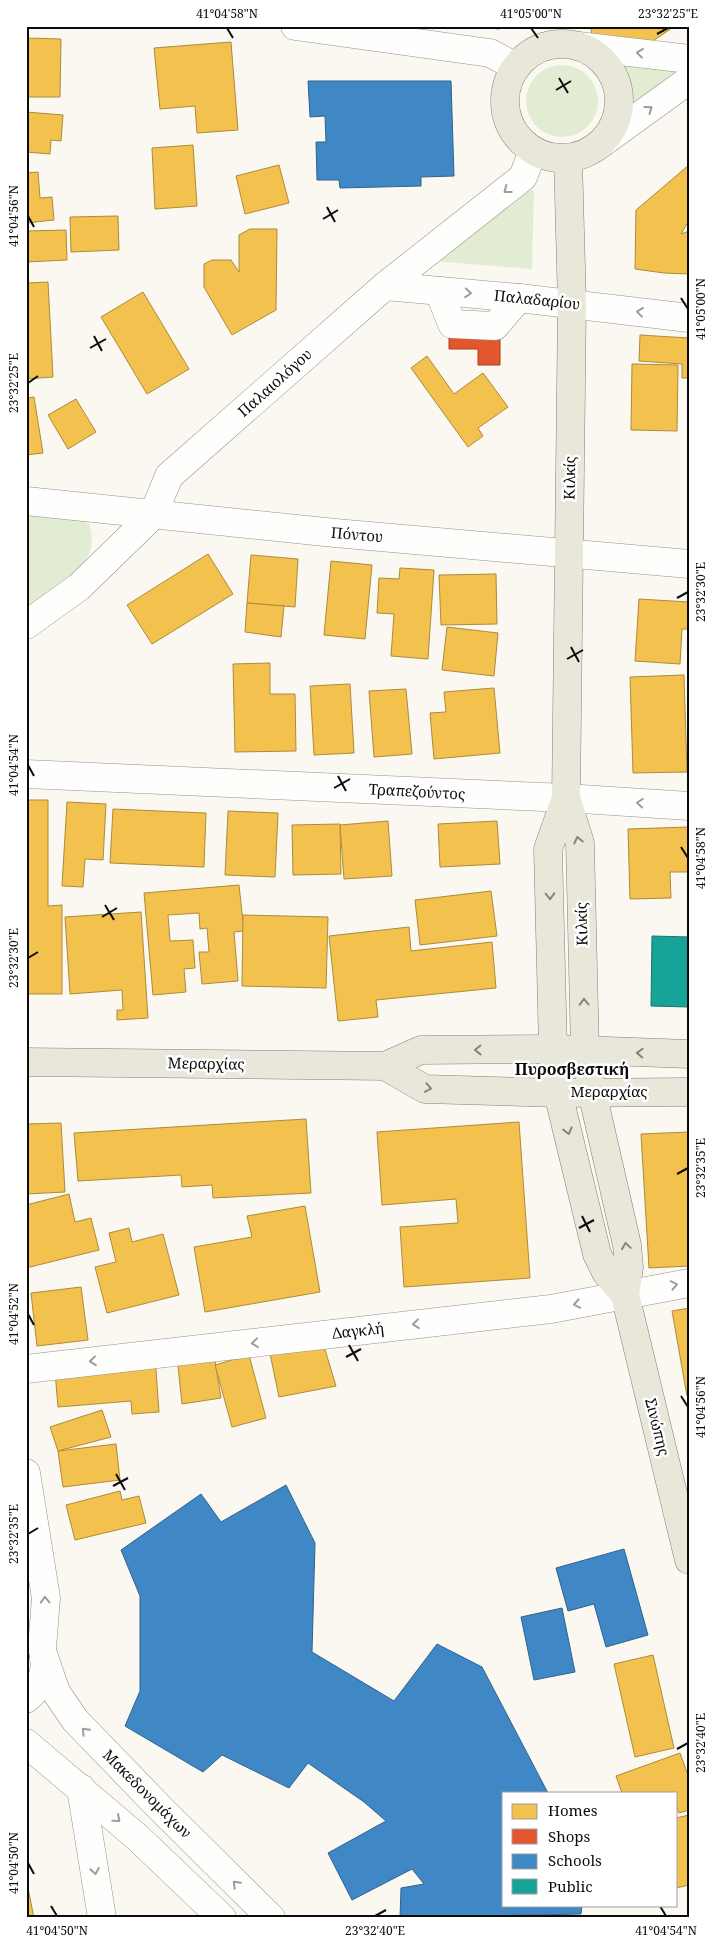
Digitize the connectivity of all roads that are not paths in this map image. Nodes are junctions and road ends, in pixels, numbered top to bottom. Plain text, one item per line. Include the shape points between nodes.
1 (295, 26) edge
2 (564, 39) edge
3 (689, 59) edge
4 (514, 70) junction
5 (689, 80) edge
6 (596, 148) junction
7 (533, 151) junction
8 (568, 158) junction
9 (385, 286) junction
10 (572, 304) junction
11 (689, 318) edge
12 (26, 501) edge
13 (152, 515) junction
14 (570, 554) junction
15 (689, 564) edge
16 (26, 625) edge
17 (26, 774) edge
18 (566, 798) junction
19 (689, 806) edge
20 (553, 1049) junction
21 (585, 1051) junction
22 (689, 1054) edge
23 (26, 1062) edge
24 (385, 1066) junction
25 (592, 1092) junction
26 (689, 1092) edge
27 (558, 1093) junction
28 (689, 1283) edge
29 (625, 1295) junction
30 (26, 1369) edge
31 (26, 1473) edge
32 (685, 1530) edge
33 (689, 1560) edge
34 (37, 1644) edge
35 (26, 1699) edge
36 (26, 1743) edge
37 (81, 1788) junction
38 (102, 1918) edge
39 (222, 1918) edge
40 (271, 1918) edge

1 - 4 street via 490,53 506,61
3 -> 2 street
2 - 4 main road via 530,54
2 - 6 main road via 596,55 610,69 618,89 616,122
4 - 7 main road via 506,86 506,116 516,136
6 -> 5 street
6 - 8 main road
7 - 8 main road via 553,158
7 -> 9 street, Παλαιολόγου via 523,177
8 - 10 main road, Κιλκίς
9 -> 10 street, Παλαδαρίου
9 - 13 street, Παλαιολόγου via 169,476
11 -> 10 street, Παλαδαρίου
10 - 14 main road, Κιλκίς
12 - 13 street, Πόντου
13 - 14 street, Πόντου
13 - 16 street, Παλαιολόγου via 79,587
14 - 15 street, Πόντου
14 - 18 main road, Κιλκίς
17 - 18 street, Τραπεζούντος
19 -> 18 street, Τραπεζούντος
18 -> 20 main road, Κιλκίς via 548,849
21 -> 18 main road, Κιλκίς via 580,844
20 - 21 main road, Μεραρχίας
20 -> 24 main road, Μεραρχίας via 421,1050
20 - 27 main road, Σινώπης
22 -> 21 main road, Μεραρχίας
21 - 25 main road, Σινώπης
23 - 24 main road, Μεραρχίας
24 -> 27 main road, Μεραρχίας via 425,1089
25 - 26 main road, Μεραρχίας
25 - 27 main road, Μεραρχίας
29 -> 25 main road, Σινώπης via 627,1245
27 -> 29 main road, Σινώπης via 597,1254 606,1272
29 -> 28 street, Δαγκλή
29 -> 30 street, Δαγκλή via 552,1309
29 - 32 main road, Σινώπης
34 -> 31 street via 46,1598
32 - 33 main road, Σινώπης
34 - 35 street via 44,1667 35,1691
40 -> 34 street, Μακεδονομάχων via 75,1720 56,1692
36 - 37 street
37 -> 38 street
37 -> 39 street

